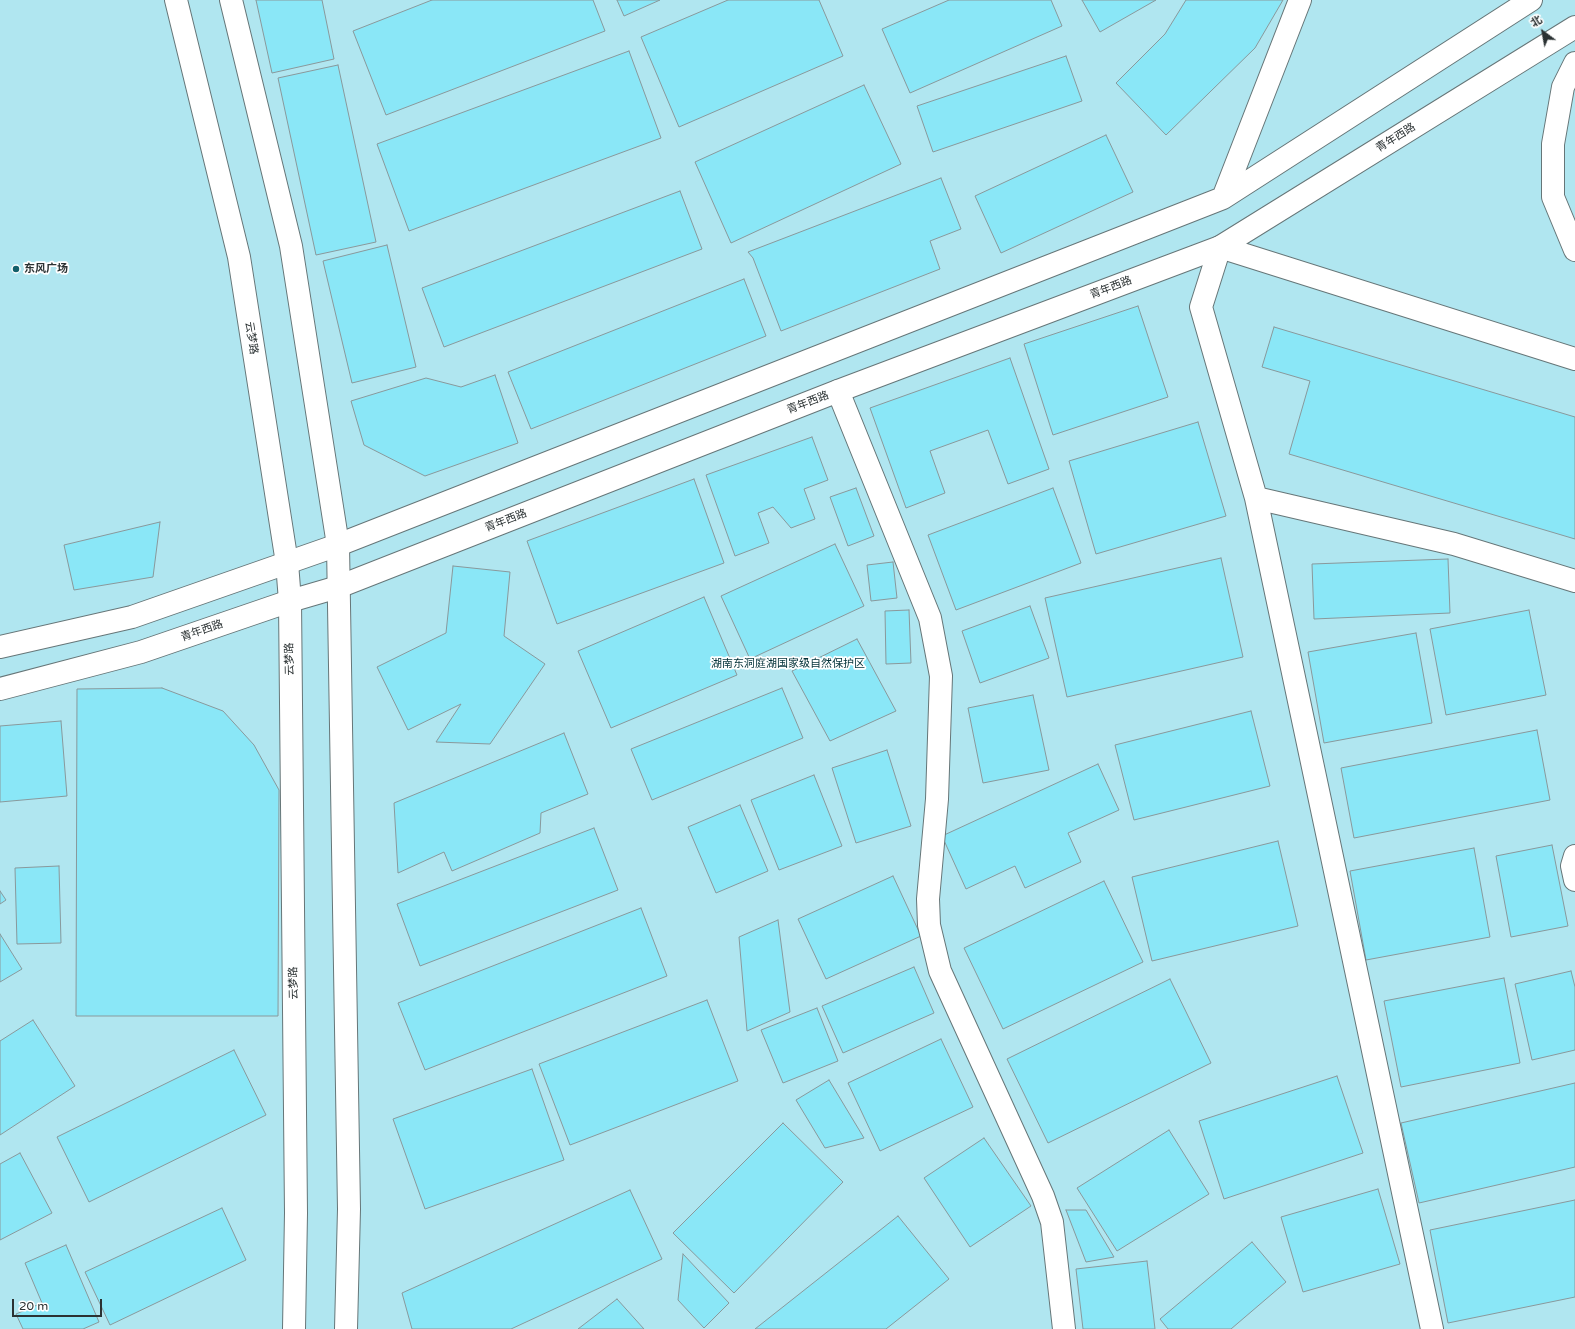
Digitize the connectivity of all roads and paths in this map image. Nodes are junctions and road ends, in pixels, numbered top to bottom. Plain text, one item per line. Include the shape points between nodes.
1 (176, 0) edge
2 (231, 0) edge
3 (1300, 0) edge
4 (1531, 0) edge
5 (1575, 26) edge
6 (1575, 63) edge
7 (1223, 198) junction
8 (1220, 247) junction
9 (1575, 250) edge
10 (1575, 359) edge
11 (838, 391) junction
12 (1256, 498) junction
13 (338, 545) junction
14 (287, 563) junction
15 (1575, 581) edge
16 (338, 587) junction
17 (290, 601) junction
18 (0, 647) edge
19 (0, 689) edge
20 (1575, 856) edge
21 (1575, 880) edge
22 (294, 1329) edge
23 (346, 1329) edge
24 (1064, 1329) edge
25 (1432, 1329) edge

1 - 14 main road, 云梦路 via 238,257
2 - 13 main road via 291,246
3 - 7 main road
4 - 7 main road
5 - 8 main road, 青年西路
6 - 9 main road via 1563,87 1553,144 1553,197
7 - 13 main road
8 - 10 main road
8 - 11 main road, 青年西路
8 - 12 main road via 1201,307
11 - 16 main road, 青年西路
11 - 24 main road via 930,618 941,676 937,799 928,899 929,925 940,971 1043,1196 1052,1222
12 - 15 main road via 1454,544
12 - 25 main road
13 - 14 main road
13 - 16 main road
14 - 17 main road, 云梦路
14 - 18 main road via 132,617
16 - 17 main road, 青年西路
16 - 23 main road via 349,1209
17 - 19 main road, 青年西路 via 140,652
17 - 22 main road, 云梦路 via 296,1213
20 - 21 main road via 1572,866

